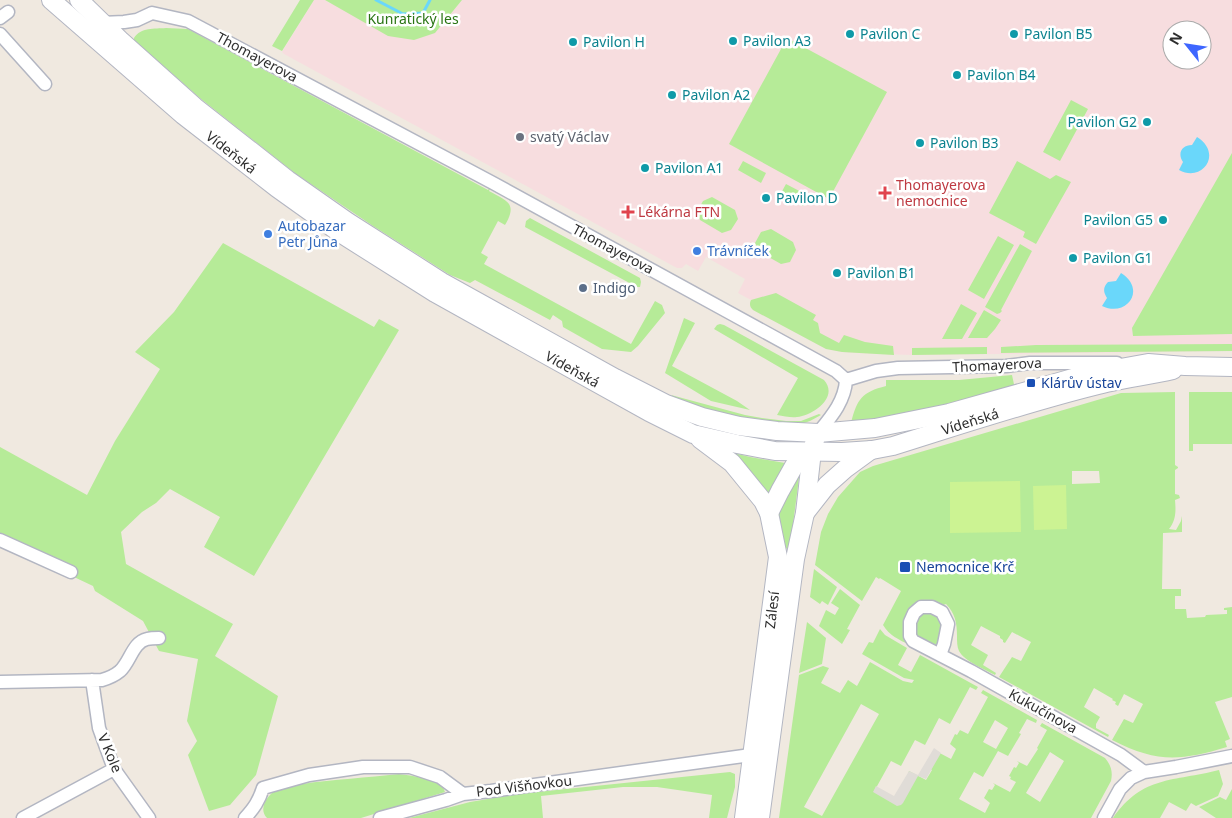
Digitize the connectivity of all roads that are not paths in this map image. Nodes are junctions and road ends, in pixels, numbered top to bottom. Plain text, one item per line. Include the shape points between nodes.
1 (51, 0) edge
2 (79, 0) edge
3 (102, 23) junction
4 (0, 34) edge
5 (45, 84) dead end
6 (1148, 362) junction
7 (1190, 367) junction
8 (1232, 367) edge
9 (846, 380) junction
10 (818, 433) junction
11 (693, 434) junction
12 (812, 450) junction
13 (872, 450) junction
14 (769, 512) junction
15 (805, 513) junction
16 (0, 540) edge
17 (71, 572) dead end
18 (159, 638) dead end
19 (940, 655) dead end
20 (92, 680) junction
21 (0, 682) edge
22 (761, 754) junction
23 (1232, 756) edge
24 (114, 770) junction
25 (1144, 772) junction
26 (463, 794) junction
27 (247, 817) edge
28 (24, 818) edge
29 (149, 818) edge
30 (380, 818) edge
31 (744, 818) edge
32 (760, 818) edge
33 (1104, 818) edge

1 - 11 main road, Vídeňská via 183,115 340,233 435,293
2 - 3 main road, Vídeňská
3 - 9 street, Thomayerova via 138,20 152,13 188,20 658,273 836,371
3 - 10 main road, Vídeňská via 195,107 288,180 450,286 666,404 739,426
4 - 5 street
6 - 7 main road, Vídeňská
6 - 9 street, Thomayerova via 898,368
6 - 10 main road, Vídeňská via 1087,374 950,413 876,428
7 - 8 main road, Vídeňská
7 - 13 main road, Vídeňská via 1096,385
9 - 10 street via 836,409
10 - 12 main road, Zálesí
11 - 12 main road, Vídeňská via 775,450
11 - 14 main road, Zálesí via 732,464
12 - 13 main road, Vídeňská
12 - 14 main road via 794,466
12 - 15 main road, Zálesí
13 - 15 main road via 827,485
14 - 22 main road, Zálesí via 778,557
15 - 22 main road, Zálesí
16 - 17 street
18 - 20 street via 146,639 137,646 121,670 112,676
19 - 25 street, Kukučínova via 1121,755
20 - 21 street
20 - 24 street, V Kole via 99,728
22 - 26 street, Pod Višňovkou
22 - 31 main road, Zálesí
22 - 32 main road, Zálesí
23 - 25 street
24 - 28 street
24 - 29 street, V Kole
25 - 33 street via 1131,778 1120,789
26 - 27 street, Pod Višňovkou via 440,777 410,767 363,767 309,775 263,788
26 - 30 street

